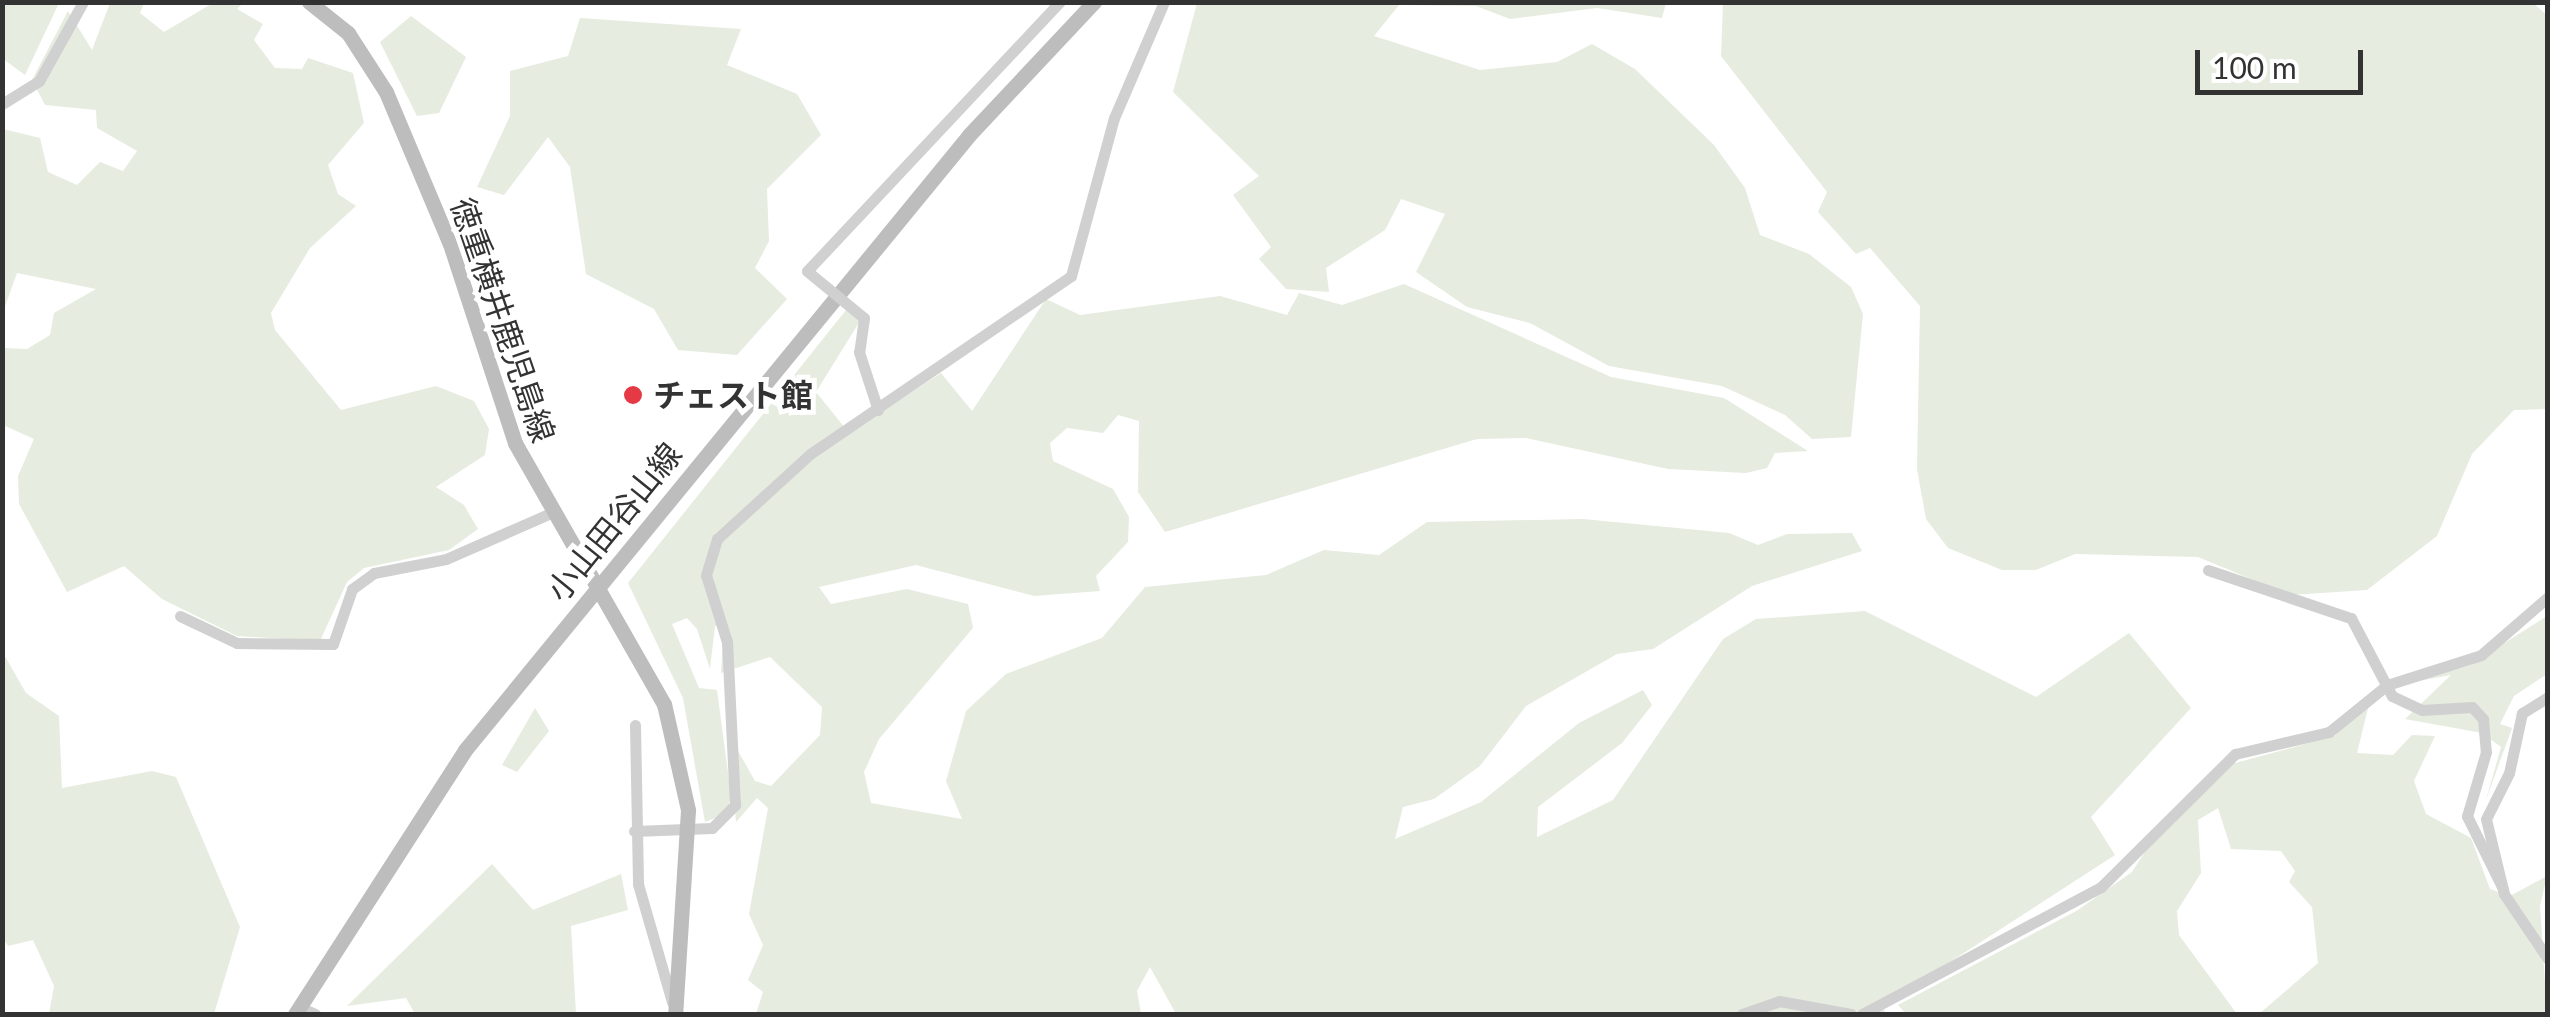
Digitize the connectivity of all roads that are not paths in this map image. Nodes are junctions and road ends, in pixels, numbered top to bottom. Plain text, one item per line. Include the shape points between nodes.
1 (82, 2) edge
2 (309, 2) edge
3 (1060, 2) edge
4 (1094, 2) edge
5 (1164, 2) edge
6 (2, 104) edge
7 (878, 410) junction
8 (553, 512) junction
9 (2208, 570) dead end
10 (598, 585) junction
11 (2548, 597) edge
12 (180, 616) dead end
13 (2387, 685) junction
14 (2548, 696) edge
15 (635, 725) dead end
16 (634, 830) junction
17 (688, 830) junction
18 (2503, 890) junction
19 (2548, 959) edge
20 (303, 1012) edge
21 (675, 1013) edge
22 (1742, 1014) edge
23 (1851, 1014) edge
24 (1862, 1014) edge

1 - 6 street via 39,80
2 - 8 main road, 徳重横井鹿児島線 via 348,32 386,92 450,244 514,444
3 - 7 street, bridge via 807,270 864,318 859,352
4 - 10 main road, 小山田谷山線 via 969,135
5 - 7 street via 1114,118 1071,276
7 - 17 street via 810,454 713,546 706,575 727,642 736,805 726,824
8 - 10 main road, 徳重横井鹿児島線
8 - 12 street via 446,559 374,573 352,589 333,644 237,643
9 - 13 street via 2351,618
10 - 17 main road, 徳重横井鹿児島線 via 664,704
10 - 20 main road, 小山田谷山線 via 424,806
11 - 13 street via 2481,655
13 - 18 street via 2422,710 2472,707 2483,719 2483,775 2468,816
13 - 24 street via 2329,732 2235,754 2101,887
14 - 18 street via 2522,713 2509,772 2486,819
15 - 16 street
16 - 17 street
16 - 21 street via 638,884
17 - 21 main road, 徳重横井鹿児島線
18 - 19 street
22 - 23 street via 1779,1001

